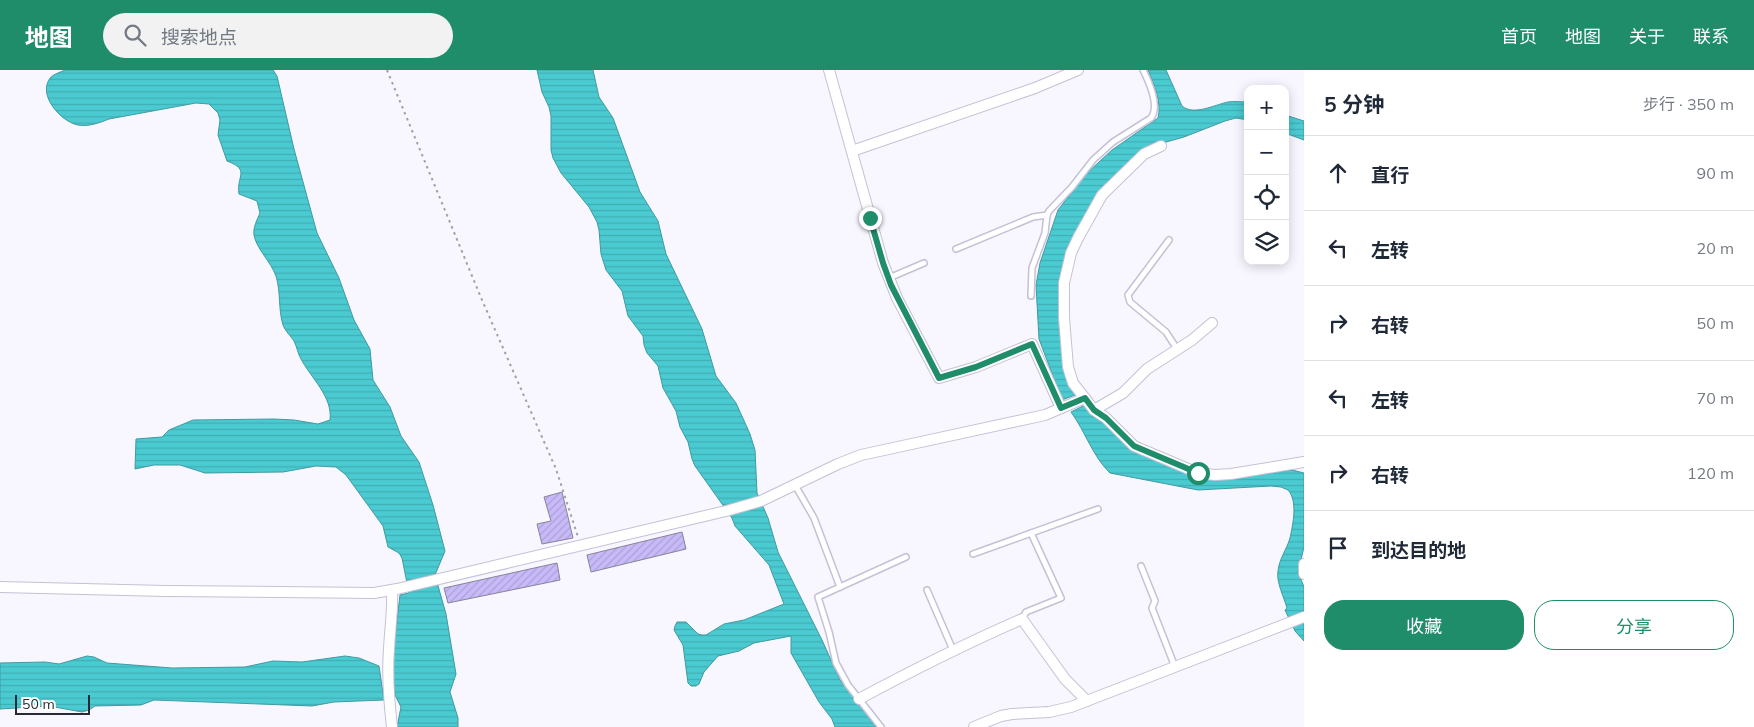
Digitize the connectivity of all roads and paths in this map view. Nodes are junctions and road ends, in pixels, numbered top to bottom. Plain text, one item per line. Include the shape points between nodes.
1 (387, 70) edge
2 (829, 70) edge
3 (1078, 70) edge
4 (1143, 70) edge
5 (1161, 146) dead end
6 (852, 151) junction
7 (1047, 215) junction
8 (1169, 240) dead end
9 (956, 249) dead end
10 (924, 264) dead end
11 (889, 278) junction
12 (1031, 296) dead end
13 (1212, 322) dead end
14 (1178, 349) junction
15 (1085, 398) junction
16 (1061, 408) junction
17 (1094, 410) junction
18 (1304, 462) edge
19 (794, 485) junction
20 (1098, 509) dead end
21 (1031, 533) junction
22 (581, 546) junction
23 (973, 554) dead end
24 (906, 557) dead end
25 (1304, 564) edge
26 (1141, 566) dead end
27 (1304, 574) edge
28 (0, 587) edge
29 (840, 588) junction
30 (395, 590) junction
31 (927, 590) dead end
32 (1304, 617) edge
33 (1022, 619) junction
34 (953, 650) junction
35 (1175, 667) junction
36 (859, 700) junction
37 (1087, 701) junction
38 (392, 727) edge
39 (881, 727) edge
40 (974, 727) edge

1 - 22 path via 556,470
2 - 6 street
3 - 6 street
4 - 7 lane via 1154,102 1153,115 1092,160
5 - 15 street via 1144,154 1102,195 1071,253 1064,287 1066,347 1070,375
6 - 11 street
7 - 9 lane via 1033,217
7 - 12 lane via 1045,233 1032,268
8 - 14 lane via 1128,298 1166,332
10 - 11 lane
11 - 16 street via 939,378 1032,344
13 - 14 street
14 - 17 street via 1147,369 1123,393
15 - 16 street
15 - 17 street
16 - 19 street via 1044,415 861,455
17 - 18 street via 1134,446 1198,473 1231,474
19 - 22 street via 761,501 726,512
19 - 29 lane via 814,518
20 - 21 lane
21 - 23 lane
21 - 33 lane via 1061,598 1026,612
22 - 30 street
24 - 29 lane
25 - 27 street
26 - 35 lane via 1155,600 1152,608
28 - 30 street via 176,592 374,593
29 - 36 lane via 818,597 836,663
30 - 38 street via 388,669
31 - 34 lane
32 - 35 street
33 - 34 street
33 - 37 street via 1065,679
34 - 36 street
35 - 37 street
36 - 39 lane
37 - 40 street via 1049,712 1001,716

